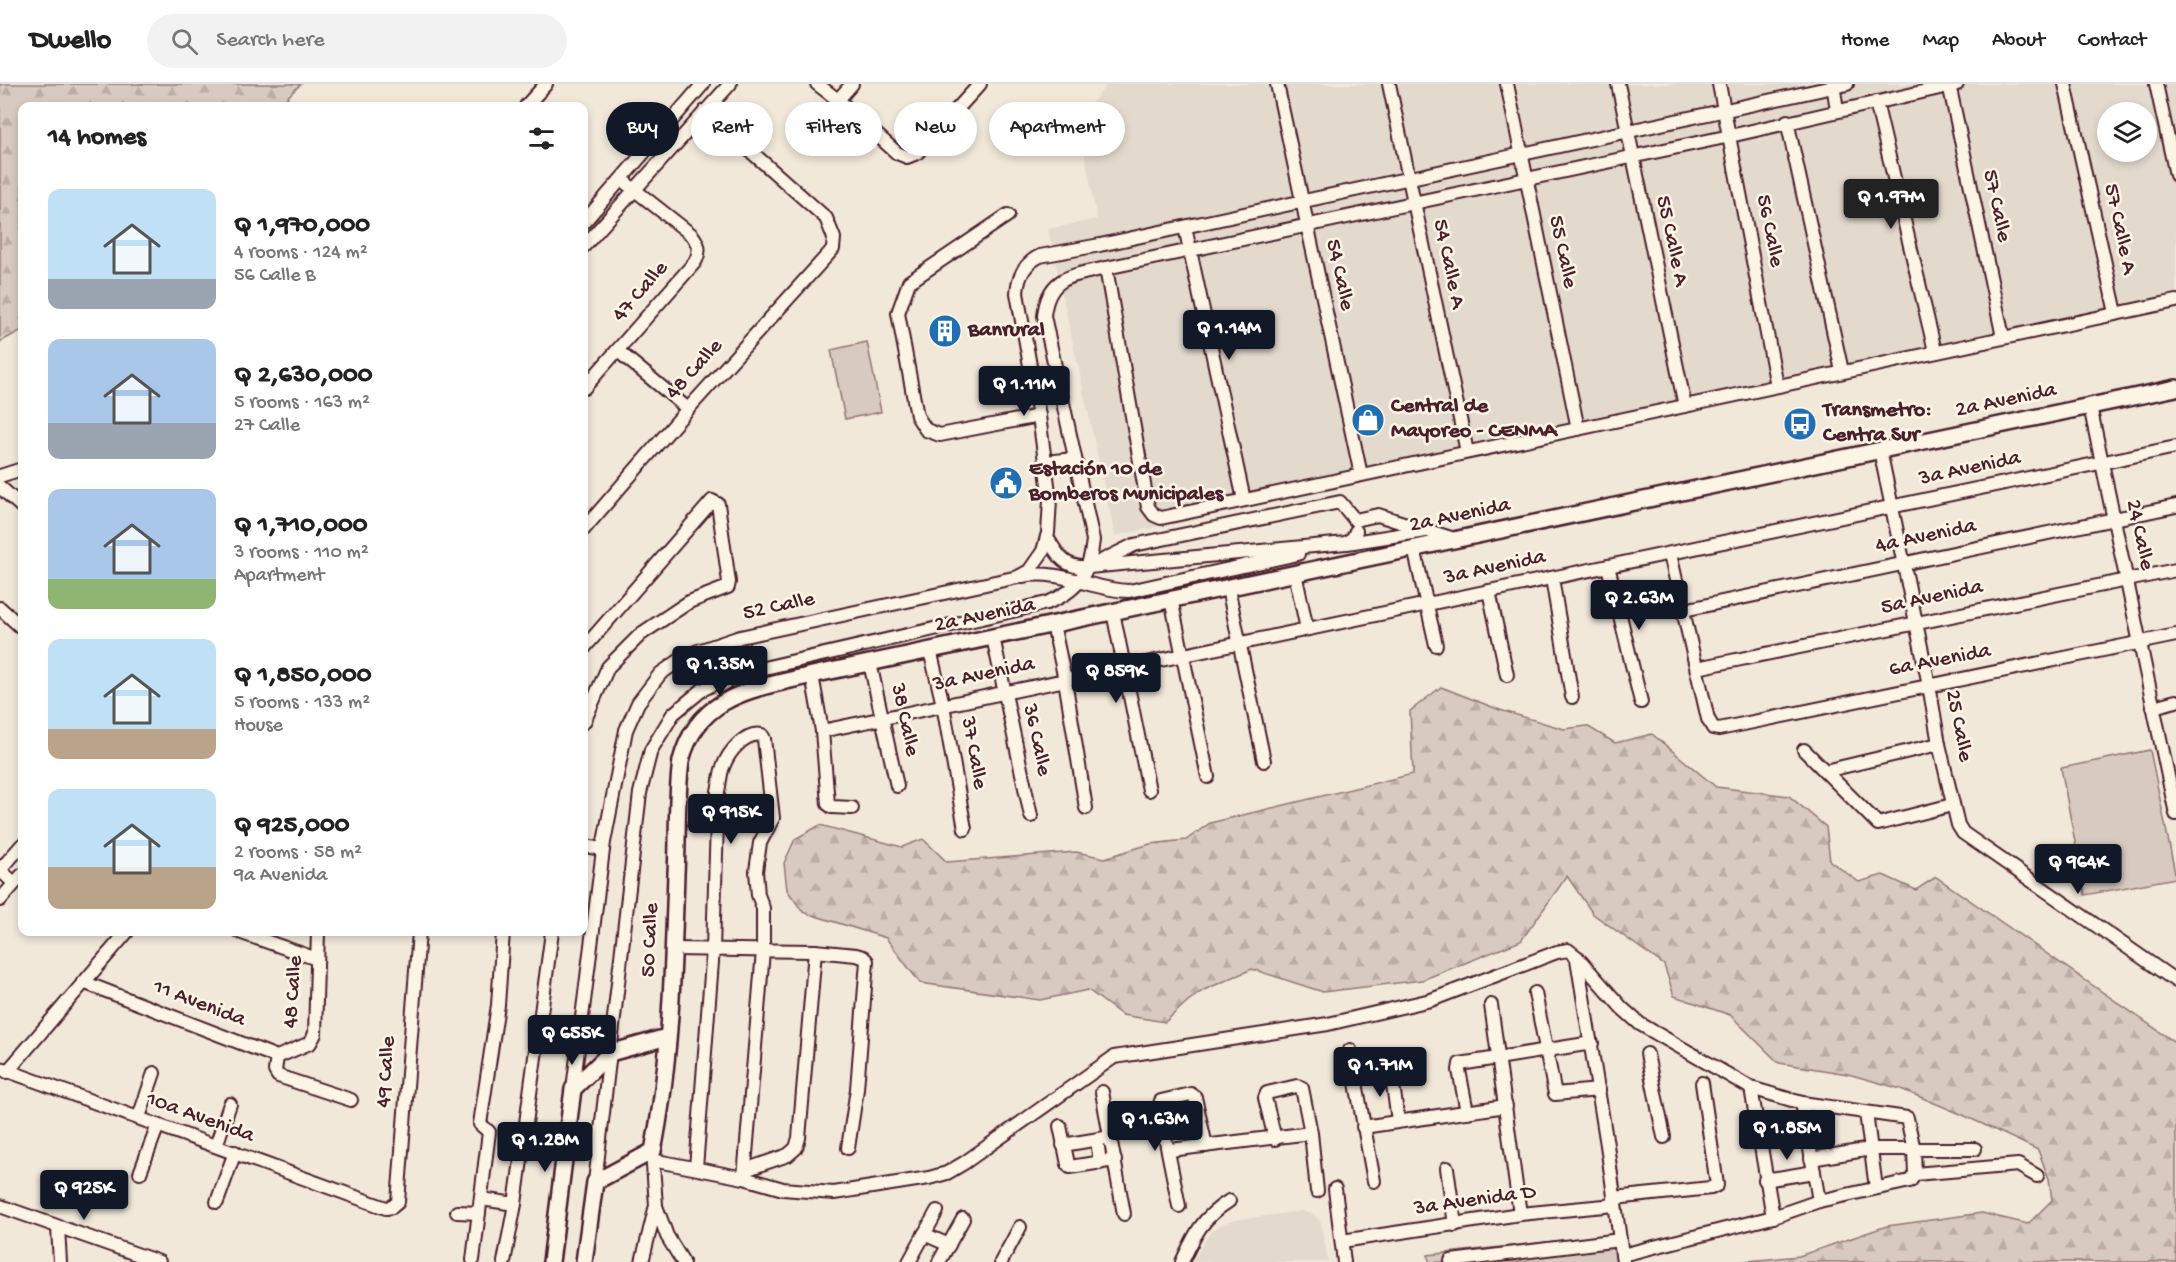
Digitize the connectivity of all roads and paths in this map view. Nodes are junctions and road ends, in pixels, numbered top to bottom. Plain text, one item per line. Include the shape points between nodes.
1 (546, 84) edge
2 (703, 84) edge
3 (730, 84) edge
4 (817, 84) edge
5 (852, 84) edge
6 (980, 84) edge
7 (1277, 84) edge
8 (1389, 84) edge
9 (1507, 84) edge
10 (1618, 84) edge
11 (1719, 84) edge
12 (1847, 84) edge
13 (2065, 84) edge
14 (2156, 84) edge
15 (1833, 85) edge
16 (1951, 85) edge
17 (838, 100) junction
18 (530, 102) edge
19 (713, 102) edge
20 (1876, 102) junction
21 (1725, 110) junction
22 (1837, 110) junction
23 (1787, 121) junction
24 (691, 126) edge
25 (1628, 132) junction
26 (1730, 136) junction
27 (1521, 155) junction
28 (756, 156) edge
29 (1632, 156) junction
30 (2176, 175) edge
31 (1409, 178) junction
32 (1525, 179) junction
33 (622, 180) junction
34 (634, 189) junction
35 (1303, 201) junction
36 (1414, 203) junction
37 (1008, 215) dead end
38 (588, 218) edge
39 (1307, 226) junction
40 (1185, 227) junction
41 (588, 241) edge
42 (1189, 252) junction
43 (1106, 268) junction
44 (2176, 301) edge
45 (2115, 312) junction
46 (2003, 337) junction
47 (618, 351) junction
48 (1935, 351) junction
49 (1842, 371) junction
50 (588, 384) edge
51 (1777, 386) junction
52 (2176, 388) edge
53 (1685, 406) junction
54 (2090, 406) junction
55 (688, 409) junction
56 (1039, 416) junction
57 (1578, 429) junction
58 (2176, 447) edge
59 (1880, 450) junction
60 (1467, 452) junction
61 (1074, 459) junction
62 (1045, 462) junction
63 (2102, 463) junction
64 (18, 470) edge
65 (1360, 475) junction
66 (0, 476) edge
67 (0, 488) edge
68 (1244, 500) junction
69 (18, 504) edge
70 (1893, 506) junction
71 (2176, 506) edge
72 (2114, 519) junction
73 (588, 524) edge
74 (1356, 531) dead end
75 (1428, 531) junction
76 (1047, 537) junction
77 (1456, 540) junction
78 (1346, 543) junction
79 (1414, 548) junction
80 (1670, 554) junction
81 (1904, 564) junction
82 (1608, 566) junction
83 (1089, 567) junction
84 (2176, 570) edge
85 (1295, 573) junction
86 (1018, 577) junction
87 (1552, 578) junction
88 (2127, 580) junction
89 (1078, 582) junction
90 (1228, 588) junction
91 (1489, 591) junction
92 (1171, 599) junction
93 (1426, 604) junction
94 (0, 608) edge
95 (1684, 610) junction
96 (1113, 612) junction
97 (1916, 623) junction
98 (18, 624) edge
99 (1053, 624) junction
100 (1306, 629) junction
101 (2176, 635) edge
102 (993, 637) junction
103 (588, 643) edge
104 (1240, 643) junction
105 (2140, 643) junction
106 (1436, 645) dead end
107 (930, 650) junction
108 (1182, 655) junction
109 (870, 663) junction
110 (1123, 667) junction
111 (1697, 668) junction
112 (812, 675) junction
113 (1507, 675) dead end
114 (1065, 680) junction
115 (1929, 685) junction
116 (754, 689) joint
117 (1004, 693) junction
118 (1572, 697) dead end
119 (2176, 701) edge
120 (1641, 702) dead end
121 (943, 705) junction
122 (2153, 707) junction
123 (588, 713) edge
124 (883, 718) junction
125 (822, 731) junction
126 (1939, 744) junction
127 (1804, 750) dead end
128 (1264, 760) dead end
129 (2171, 763) edge
130 (1825, 771) junction
131 (1208, 777) dead end
132 (897, 786) dead end
133 (1149, 790) dead end
134 (1952, 805) junction
135 (852, 808) dead end
136 (1086, 808) dead end
137 (2176, 814) edge
138 (1031, 816) dead end
139 (965, 829) dead end
140 (588, 847) edge
141 (603, 849) junction
142 (18, 850) edge
143 (0, 870) edge
144 (18, 879) edge
145 (18, 880) edge
146 (0, 900) edge
147 (123, 936) edge
148 (251, 936) edge
149 (318, 936) edge
150 (419, 936) edge
151 (503, 936) edge
152 (551, 936) edge
153 (674, 949) junction
154 (713, 949) junction
155 (764, 951) junction
156 (815, 951) junction
157 (1577, 957) junction
158 (317, 959) junction
159 (2176, 981) edge
160 (83, 982) junction
161 (1535, 993) dead end
162 (1491, 1005) dead end
163 (667, 1037) junction
164 (1592, 1043) junction
165 (1350, 1050) dead end
166 (1545, 1050) junction
167 (610, 1053) junction
168 (1647, 1054) dead end
169 (277, 1057) junction
170 (1498, 1057) junction
171 (4, 1070) edge
172 (154, 1073) dead end
173 (1354, 1076) junction
174 (1702, 1083) dead end
175 (1751, 1088) junction
176 (573, 1089) junction
177 (1599, 1090) junction
178 (1102, 1092) dead end
179 (351, 1100) dead end
180 (1802, 1103) junction
181 (230, 1104) dead end
182 (1506, 1106) junction
183 (1467, 1112) junction
184 (1866, 1113) junction
185 (139, 1117) junction
186 (1398, 1121) junction
187 (158, 1125) junction
188 (1059, 1126) dead end
189 (1363, 1127) junction
190 (1311, 1133) junction
191 (1111, 1137) junction
192 (1664, 1137) dead end
193 (1275, 1139) junction
194 (1097, 1140) junction
195 (1063, 1145) junction
196 (216, 1146) junction
197 (1206, 1146) junction
198 (848, 1148) dead end
199 (1871, 1149) junction
200 (1975, 1149) dead end
201 (1170, 1150) junction
202 (1914, 1150) junction
203 (235, 1152) junction
204 (652, 1155) junction
205 (1115, 1160) junction
206 (1101, 1163) junction
207 (1813, 1165) junction
208 (696, 1168) junction
209 (1447, 1168) dead end
210 (140, 1173) dead end
211 (744, 1174) junction
212 (1915, 1174) junction
213 (2037, 1176) dead end
214 (1766, 1180) junction
215 (1374, 1181) dead end
216 (595, 1182) junction
217 (1876, 1188) junction
218 (1335, 1189) dead end
219 (1317, 1191) dead end
220 (481, 1199) junction
221 (1229, 1201) dead end
222 (1614, 1201) junction
223 (217, 1202) dead end
224 (1819, 1202) junction
225 (515, 1204) junction
226 (656, 1205) junction
227 (0, 1206) edge
228 (1179, 1206) dead end
229 (386, 1208) joint
230 (937, 1211) dead end
231 (458, 1212) dead end
232 (479, 1213) junction
233 (1124, 1214) dead end
234 (1520, 1214) junction
235 (1773, 1217) junction
236 (963, 1219) dead end
237 (1455, 1225) junction
238 (1020, 1227) dead end
239 (58, 1228) junction
240 (924, 1234) junction
241 (1620, 1240) junction
242 (1342, 1241) junction
243 (948, 1245) junction
244 (1622, 1258) edge
245 (473, 1260) dead end
246 (1451, 1261) edge
247 (60, 1262) edge
248 (159, 1262) edge
249 (504, 1262) edge
250 (551, 1262) edge
251 (584, 1262) edge
252 (642, 1262) edge
253 (683, 1262) edge
254 (909, 1262) edge
255 (939, 1262) edge
256 (1001, 1262) edge
257 (1182, 1262) edge
258 (1344, 1262) edge

1 - 18 street
2 - 33 street
3 - 19 street
4 - 17 street
5 - 17 street
6 - 17 street via 917,153 907,157 897,153
7 - 35 street, 54 Calle
8 - 31 street, 54 Calle A
9 - 27 street, 55 Calle
10 - 25 street, 55 Calle A
11 - 21 street, 56 Calle
12 - 15 street
13 - 45 street, 57 Calle A
14 - 30 street
15 - 21 street
15 - 22 street
16 - 20 street
16 - 46 street, 57 Calle
20 - 22 street
20 - 48 street
21 - 25 street
21 - 26 street, 56 Calle
22 - 23 street
23 - 26 street
23 - 49 street
24 - 34 street
25 - 27 street
25 - 29 street, 55 Calle A
26 - 29 street
26 - 51 street, 56 Calle
27 - 31 street
27 - 32 street, 55 Calle
28 - 55 street, 48 Calle via 826,218 834,238 833,249
29 - 32 street
29 - 53 street, 55 Calle A
31 - 35 street
31 - 36 street, 54 Calle A
32 - 36 street
32 - 57 street, 55 Calle
33 - 34 street
33 - 38 street
34 - 41 street
34 - 47 street, 47 Calle via 692,235 699,255
35 - 39 street, 54 Calle
35 - 40 street
36 - 39 street
36 - 60 street, 54 Calle A
37 - 56 street via 909,282 898,313 917,416 926,430 940,435
39 - 42 street
39 - 65 street, 54 Calle
40 - 42 street
40 - 56 street via 1030,260 1017,284 1018,308
42 - 43 street
42 - 68 street
43 - 61 street via 1066,278 1047,295 1044,316
43 - 68 street via 1148,507 1161,518
44 - 45 street
45 - 46 street
46 - 48 street
47 - 50 street, 47 Calle
47 - 55 street
48 - 49 street
49 - 51 street
51 - 53 street
52 - 54 main road, 2a Avenida
53 - 57 street
54 - 59 main road, 2a Avenida
54 - 63 street, 24 Calle
55 - 73 street, 48 Calle
56 - 62 street
57 - 60 street
58 - 63 street, 3a Avenida
59 - 70 street, 25 Calle
59 - 77 main road, 2a Avenida
60 - 65 street
61 - 62 street
61 - 83 street via 1093,540
62 - 76 street via 1050,500
63 - 70 street, 3a Avenida
63 - 72 street, 24 Calle
64 - 66 street
65 - 68 street
67 - 69 street
70 - 80 street, 3a Avenida
70 - 81 street, 25 Calle
71 - 72 street, 4a Avenida
72 - 81 street, 4a Avenida
72 - 88 street, 24 Calle
74 - 78 street
75 - 77 street
75 - 78 street
75 - 83 street via 1378,515 1355,520 1340,502 1134,545
76 - 83 street via 1067,563 1077,568
76 - 86 street via 1037,562
77 - 79 main road, 2a Avenida
78 - 83 street
78 - 89 street, 52 Calle via 1129,591
79 - 85 main road, 2a Avenida
79 - 93 street
80 - 82 street, 3a Avenida
80 - 95 street
81 - 95 street, 4a Avenida
81 - 97 street, 25 Calle
82 - 87 street, 3a Avenida
82 - 120 street
83 - 89 street
84 - 88 street, 5a Avenida
85 - 90 main road, 2a Avenida
85 - 100 street
86 - 89 street, 52 Calle via 1056,574
86 - 141 street, 52 Calle via 740,637 680,660 660,674 638,703 626,730
87 - 91 street, 3a Avenida
87 - 118 street
88 - 97 street, 5a Avenida
88 - 105 street, 24 Calle
89 - 167 street via 1060,598 1047,603 729,676 702,690 673,714 651,750 640,793
90 - 92 main road, 2a Avenida
90 - 104 street
91 - 93 street, 3a Avenida
91 - 113 street
92 - 96 main road, 2a Avenida
92 - 108 street
93 - 100 street, 3a Avenida
93 - 106 street
94 - 98 street
95 - 111 street
96 - 99 main road, 2a Avenida
96 - 110 street
97 - 111 street, 5a Avenida
97 - 115 street, 25 Calle
99 - 102 main road, 2a Avenida
99 - 114 street
100 - 104 street, 3a Avenida
101 - 105 street, 6a Avenida
102 - 107 main road, 2a Avenida
102 - 117 street, 36 Calle
103 - 123 street via 712,501 716,502 728,587 689,602 641,634 608,667
104 - 108 street, 3a Avenida
104 - 128 street
105 - 115 street, 6a Avenida
105 - 122 street, 24 Calle
107 - 109 main road, 2a Avenida
107 - 121 street, 37 Calle
108 - 110 street, 3a Avenida
108 - 131 street
109 - 112 main road, 2a Avenida
109 - 124 street, 38 Calle
110 - 114 street, 3a Avenida
110 - 133 street
111 - 115 street, 6a Avenida via 1708,719 1713,728 1719,729
112 - 116 main road, 2a Avenida
112 - 125 street
114 - 117 street, 3a Avenida
114 - 136 street
115 - 126 street, 25 Calle
116 - 153 main road, 50 Calle via 714,707 693,730 683,752
117 - 121 street, 3a Avenida
117 - 138 street, 36 Calle
119 - 122 street
121 - 124 street, 3a Avenida
121 - 139 street, 37 Calle
122 - 129 street, 24 Calle
124 - 125 street, 3a Avenida
124 - 132 street, 38 Calle
125 - 135 street via 828,804
126 - 130 street
126 - 134 street, 25 Calle
127 - 130 street
129 - 137 street, 24 Calle
130 - 134 street via 1878,824
134 - 159 street, 25 Calle via 1963,833
140 - 141 street
141 - 176 street, 52 Calle
142 - 143 street
143 - 144 street
145 - 146 street
147 - 160 street
148 - 158 street
149 - 158 street, 48 Calle
150 - 229 street, 49 Calle via 398,1202
151 - 220 street via 498,1005 480,1124 489,1132
152 - 225 street
153 - 154 street
153 - 163 main road, 50 Calle
154 - 155 street
154 - 155 street via 718,791 723,767 735,747 757,734 764,739 773,818 760,843 756,871 763,908
154 - 208 street
155 - 156 street
155 - 211 street
156 - 198 street via 856,955 867,961
156 - 211 street via 796,1148
157 - 164 street
157 - 175 street via 1640,1024
157 - 211 street via 1568,950 1557,952 1431,1000 1328,1024 1114,1057 964,1163 929,1178 834,1193 783,1189
158 - 169 street, 48 Calle via 315,1034 309,1043
160 - 169 street, 11 Avenida
160 - 171 street
161 - 166 street
162 - 170 street
163 - 167 main road
163 - 204 main road, 50 Calle via 661,1110
164 - 166 street
164 - 177 street
165 - 173 street
166 - 170 street
166 - 177 street via 1555,1094
167 - 176 main road
167 - 216 street
168 - 192 street
169 - 179 street via 278,1076
170 - 182 street
170 - 183 street via 1460,1064
171 - 185 street, 10a Avenida
172 - 185 street
173 - 186 street via 1391,1070
173 - 189 street
174 - 222 street, 3a Avenida D via 1717,1185
175 - 180 street
175 - 214 street
176 - 250 main road
177 - 222 street
178 - 191 street
180 - 184 street
180 - 207 street
181 - 196 street
182 - 183 street
182 - 234 street
183 - 186 street
184 - 199 street
184 - 202 street via 1907,1118
185 - 187 street, 10a Avenida
186 - 189 street
187 - 196 street, 10a Avenida
187 - 210 street
188 - 195 street
189 - 215 street
190 - 193 street
190 - 193 street via 1302,1088 1272,1090 1265,1098
190 - 219 street
191 - 194 street
191 - 205 street
193 - 197 street
194 - 195 street
194 - 206 street
195 - 206 street via 1070,1167
196 - 203 street, 10a Avenida
197 - 201 street
197 - 201 street via 1197,1103 1191,1094 1161,1101 1159,1107
199 - 202 street
199 - 207 street
199 - 217 street
200 - 202 street
201 - 228 street
202 - 212 street
203 - 223 street
203 - 229 street, 10a Avenida
204 - 208 street
204 - 216 main road
204 - 226 street, 50 Calle
205 - 206 street
205 - 233 street
207 - 214 street
207 - 224 street
208 - 211 street
209 - 237 street
212 - 213 street via 2018,1165
212 - 217 street via 1910,1181
214 - 235 street
216 - 251 main road
217 - 224 street
218 - 242 street
220 - 225 street
220 - 232 street
221 - 257 street via 1207,1217
222 - 234 street, 3a Avenida D
222 - 241 street
224 - 235 street
225 - 249 street
226 - 252 street, 50 Calle
226 - 253 street
227 - 239 street
230 - 240 street
231 - 232 street
232 - 245 street
234 - 237 street, 3a Avenida D
235 - 244 street
236 - 243 street
237 - 242 street, 3a Avenida D
238 - 256 street
239 - 247 street
239 - 248 street
240 - 243 street
240 - 254 street
241 - 244 street
241 - 246 street
242 - 258 street
243 - 255 street

